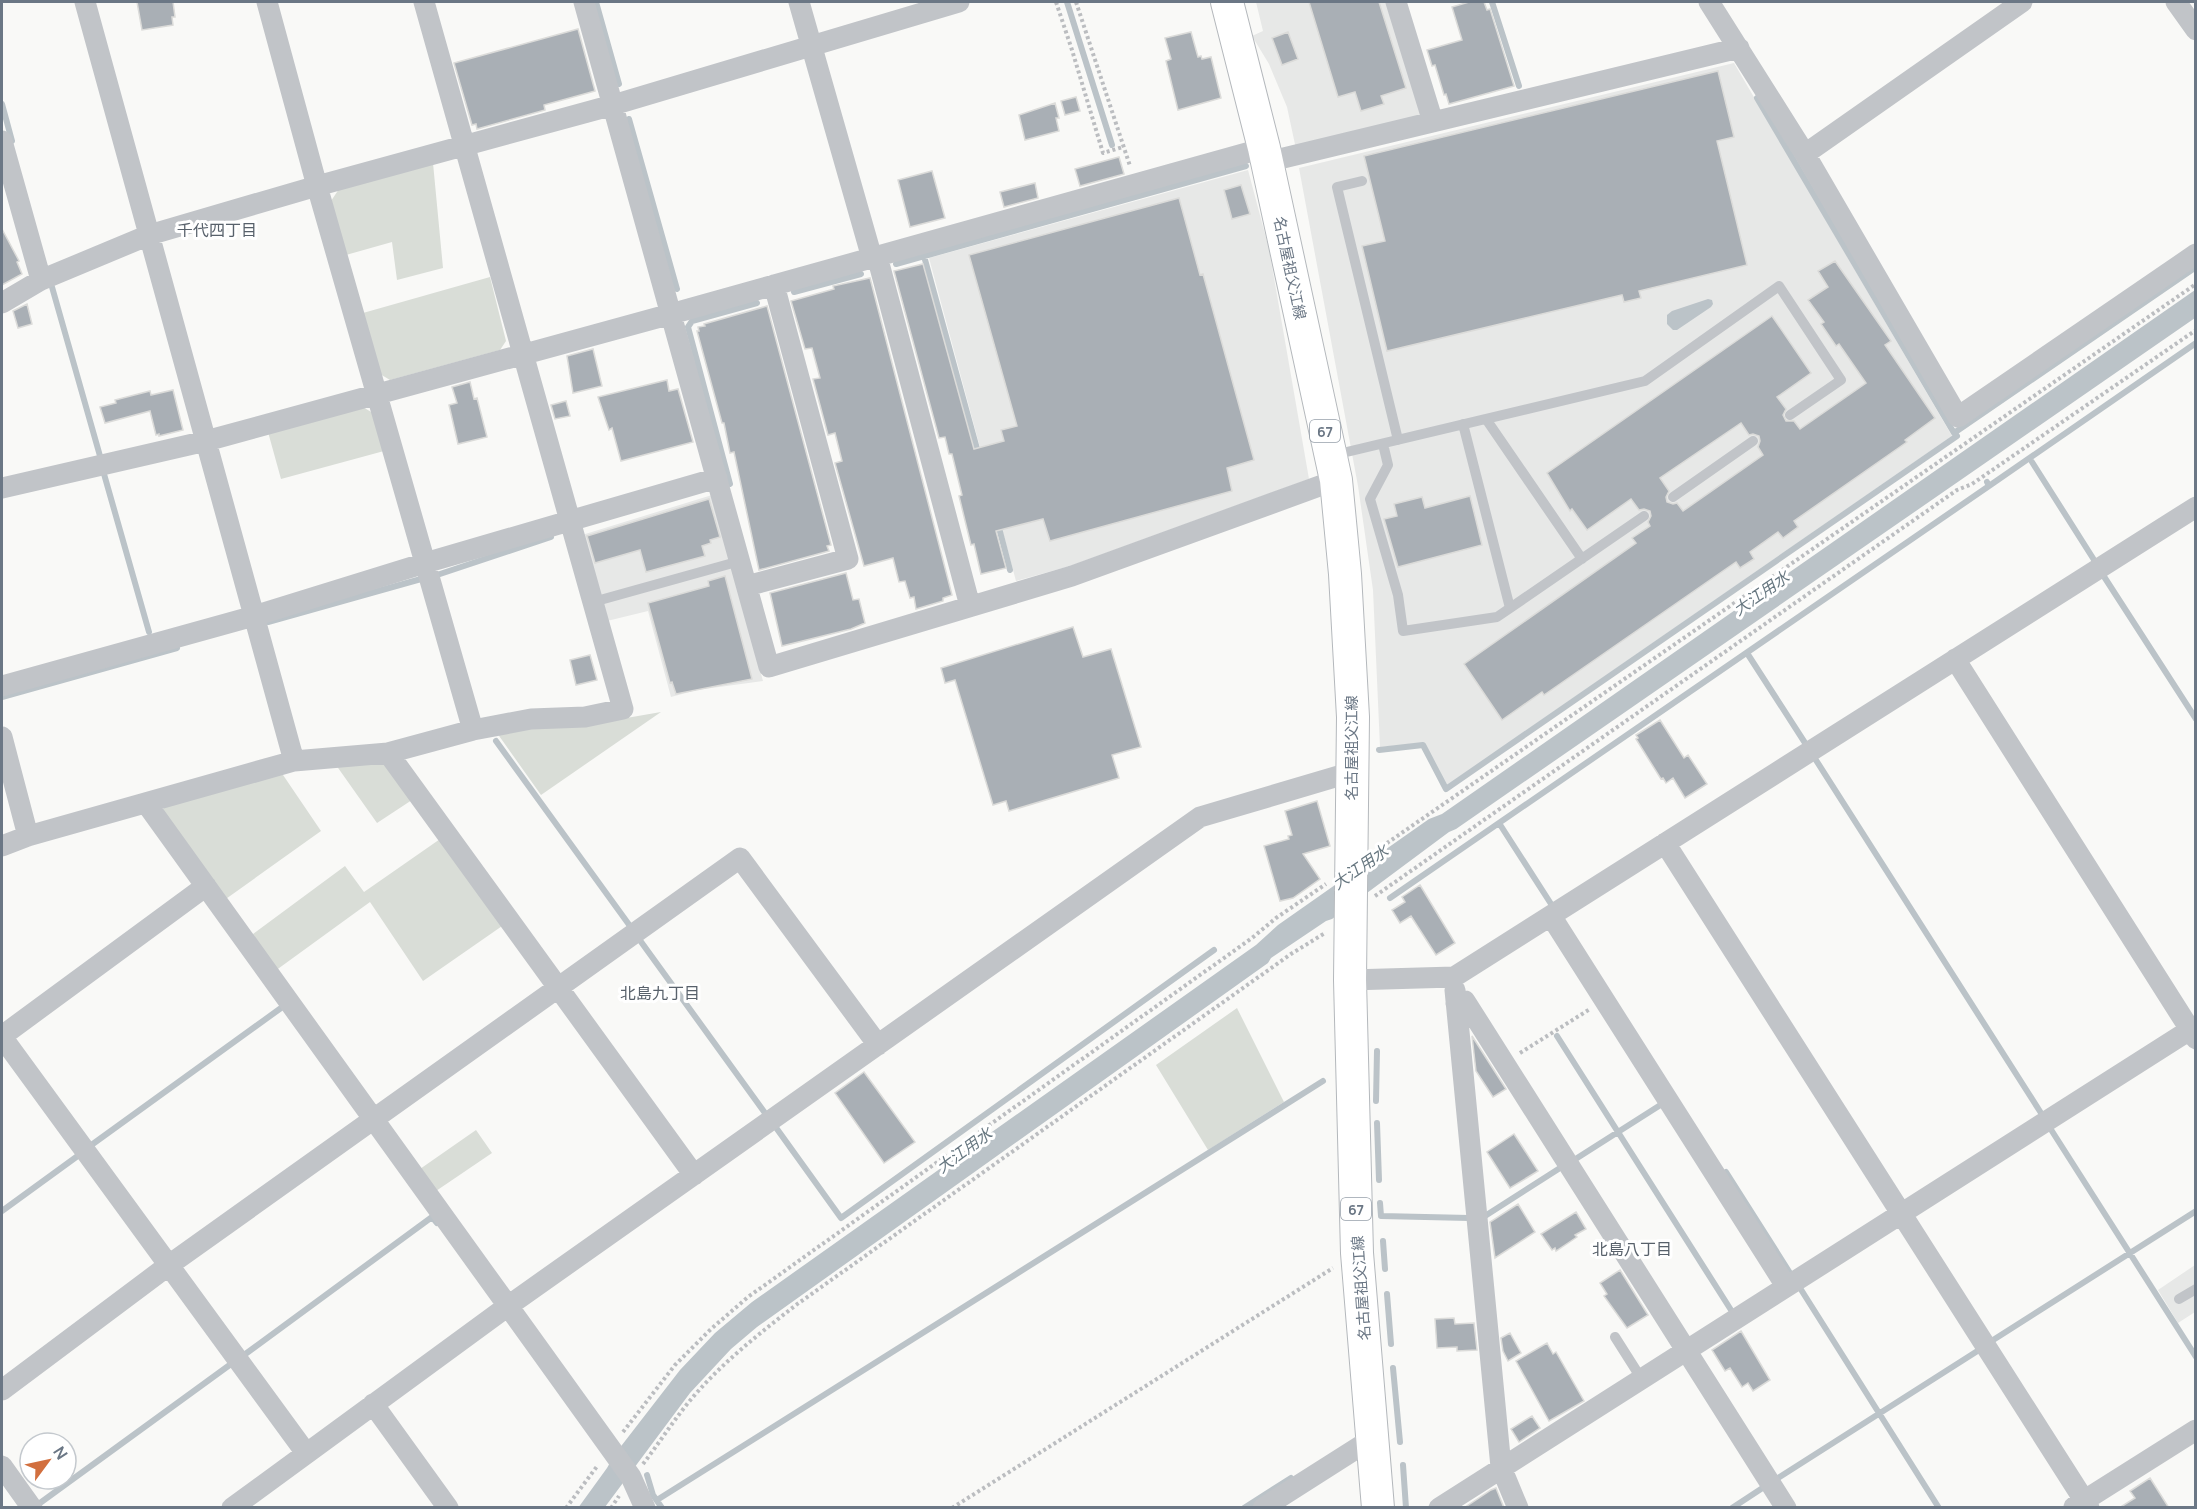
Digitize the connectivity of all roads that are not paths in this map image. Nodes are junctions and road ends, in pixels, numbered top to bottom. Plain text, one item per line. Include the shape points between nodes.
1 (85, 2) edge
2 (267, 2) edge
3 (424, 2) edge
4 (584, 2) edge
5 (798, 2) edge
6 (959, 2) edge
7 (1227, 2) edge
8 (1396, 2) edge
9 (1709, 2) edge
10 (2022, 2) edge
11 (2176, 2) edge
12 (2196, 30) edge
13 (811, 47) junction
14 (1739, 48) junction
15 (613, 105) junction
16 (1433, 122) junction
17 (2, 141) edge
18 (465, 147) junction
19 (1805, 154) junction
20 (1266, 155) junction
21 (1362, 182) dead end
22 (317, 186) junction
23 (149, 235) junction
24 (2196, 254) edge
25 (875, 257) junction
26 (41, 280) junction
27 (774, 285) junction
28 (2, 303) edge
29 (671, 314) junction
30 (523, 355) junction
31 (377, 395) junction
32 (1790, 415) dead end
33 (1486, 419) junction
34 (1463, 424) junction
35 (1398, 440) junction
36 (206, 441) junction
37 (1753, 441) dead end
38 (1383, 444) junction
39 (1333, 468) junction
40 (717, 478) junction
41 (2, 488) edge
42 (1672, 497) dead end
43 (2196, 507) edge
44 (1644, 516) dead end
45 (570, 520) junction
46 (1582, 559) junction
47 (740, 561) junction
48 (425, 563) junction
49 (747, 586) junction
50 (592, 602) junction
51 (970, 606) junction
52 (1510, 608) junction
53 (254, 616) junction
54 (1955, 659) junction
55 (2, 686) edge
56 (472, 730) junction
57 (2, 737) edge
58 (388, 753) junction
59 (294, 761) junction
60 (1352, 772) junction
61 (146, 803) junction
62 (28, 836) junction
63 (1665, 843) junction
64 (2, 846) edge
65 (206, 886) junction
66 (1551, 916) junction
67 (1454, 977) junction
68 (1350, 980) junction
69 (558, 988) junction
70 (1456, 1003) junction
71 (2194, 1032) edge
72 (2, 1036) edge
73 (878, 1045) junction
74 (374, 1119) junction
75 (694, 1174) junction
76 (1901, 1213) junction
77 (169, 1265) junction
78 (1786, 1286) junction
79 (2196, 1289) edge
80 (2179, 1299) dead end
81 (508, 1306) junction
82 (1615, 1337) dead end
83 (1686, 1349) junction
84 (1641, 1378) junction
85 (2, 1390) edge
86 (373, 1404) junction
87 (2196, 1430) edge
88 (1373, 1438) junction
89 (306, 1453) junction
90 (2, 1466) edge
91 (1501, 1467) junction
92 (2082, 1505) edge
93 (238, 1506) edge
94 (32, 1508) edge
95 (448, 1508) edge
96 (645, 1508) edge
97 (1263, 1508) edge
98 (1378, 1508) edge
99 (1439, 1508) edge
100 (1518, 1508) edge
101 (1786, 1508) edge

1 - 23 street
2 - 22 street
3 - 18 street
4 - 15 street
5 - 13 street
6 - 13 street
7 - 20 main road, 名古屋祖父江線 / 67
8 - 16 street
9 - 14 street
10 - 19 street
11 - 12 street
13 - 15 street
13 - 25 street
14 - 16 street
14 - 19 street
15 - 18 street
15 - 29 street
16 - 20 street
17 - 26 street
18 - 22 street
18 - 30 street
19 - 24 street via 1958,417
20 - 25 street via 1135,184
20 - 39 main road, 名古屋祖父江線 / 67
21 - 35 lane via 1337,188
22 - 23 street
22 - 31 street
23 - 26 street
23 - 36 street
25 - 27 street
25 - 51 street
26 - 28 street
27 - 29 street
27 - 49 street via 848,559
29 - 30 street
29 - 40 street
30 - 31 street
30 - 45 street
31 - 36 street
31 - 48 street
32 - 33 lane via 1841,380 1779,286 1645,381
33 - 34 lane
33 - 46 lane
34 - 35 lane
34 - 52 lane
35 - 38 lane
36 - 41 street
36 - 53 street
37 - 42 lane
38 - 39 lane
38 - 52 lane via 1388,465 1370,498 1398,595 1403,631 1497,618
39 - 51 street via 1072,576
39 - 60 main road, 名古屋祖父江線 / 67 via 1347,609
40 - 45 street
40 - 47 street
43 - 54 street
44 - 46 lane
45 - 48 street
45 - 50 street
46 - 52 lane
47 - 49 street
47 - 50 lane
48 - 53 street
48 - 56 street
49 - 51 street via 769,667
50 - 56 street via 622,709
53 - 55 street
53 - 59 street
54 - 63 street
54 - 71 street
56 - 58 street
57 - 62 street
58 - 59 street
58 - 69 street
59 - 61 street
60 - 68 main road, 名古屋祖父江線 / 67
60 - 73 street via 1200,817
61 - 62 street
61 - 65 street
62 - 64 street
63 - 66 street
63 - 76 street
65 - 72 street
65 - 74 street
66 - 67 street
66 - 78 street
67 - 68 street
67 - 70 street
68 - 88 main road, 名古屋祖父江線 / 67 via 1357,1253
69 - 73 street via 740,858
69 - 74 street
69 - 75 street
70 - 83 street via 1465,1001
70 - 91 street
71 - 76 street
72 - 77 street
73 - 75 street
74 - 77 street
74 - 81 street
75 - 81 street
76 - 78 street
76 - 92 street
77 - 85 street
77 - 89 street
78 - 83 street
79 - 80 lane
81 - 86 street
81 - 96 street via 632,1478
82 - 84 lane
83 - 84 street
83 - 101 street
84 - 91 street
86 - 89 street
86 - 95 street
87 - 92 street
88 - 97 street
88 - 98 main road, 名古屋祖父江線 / 67
89 - 93 street
90 - 94 street
91 - 99 street
91 - 100 street

